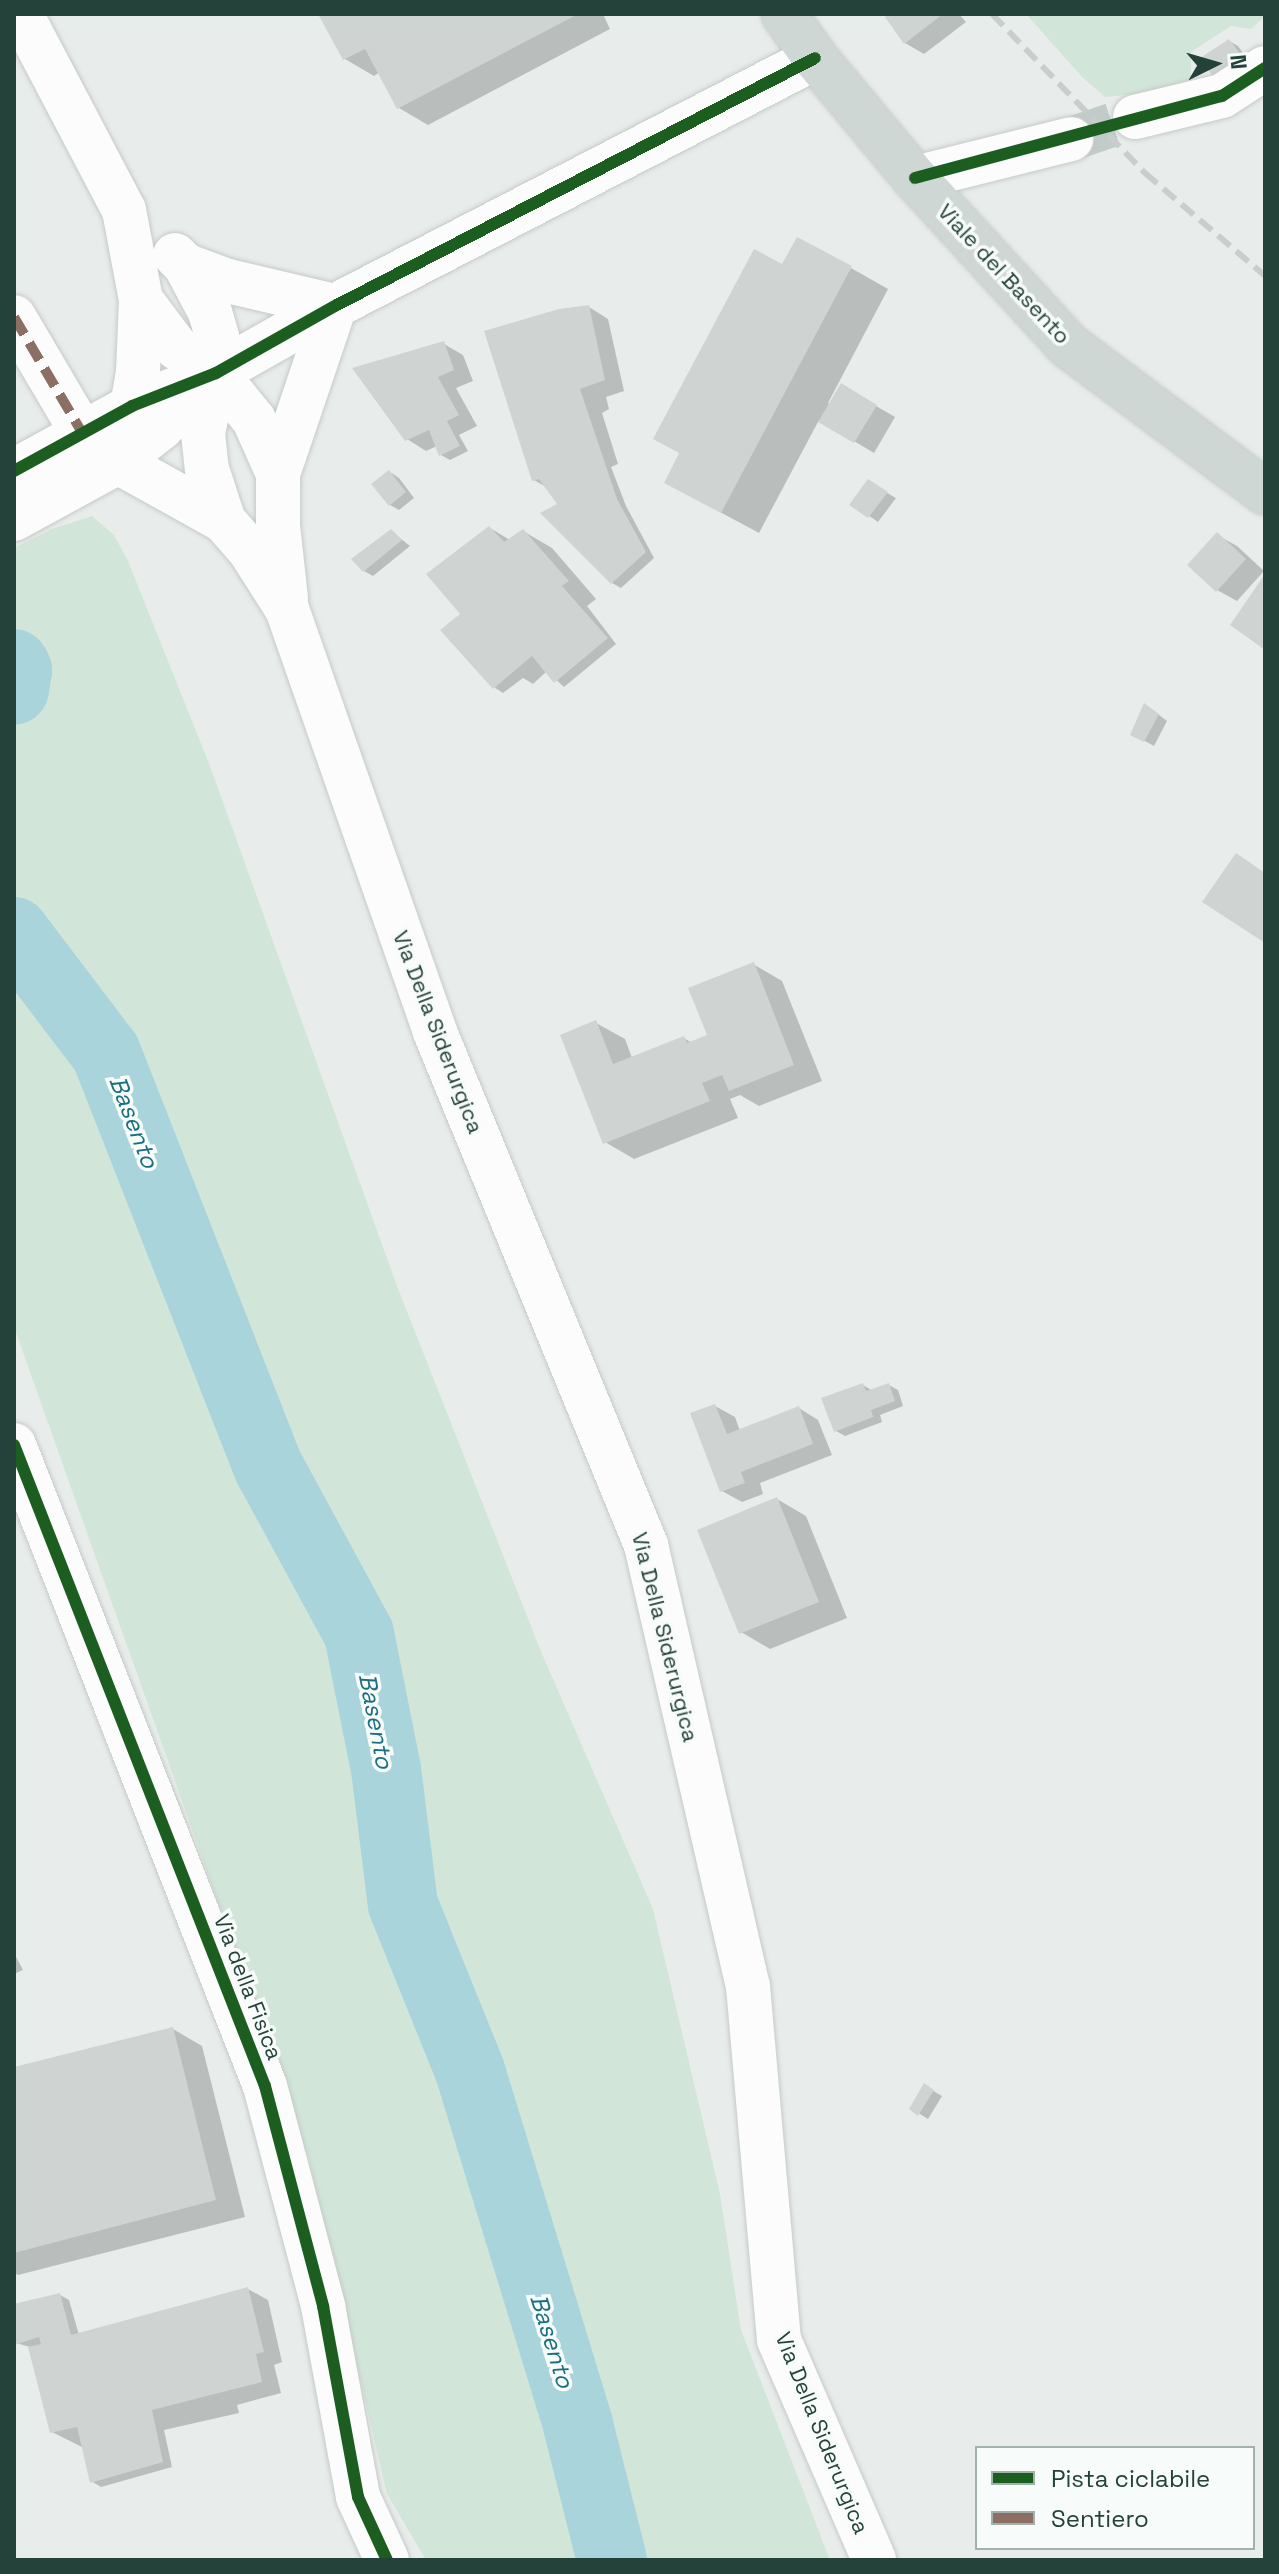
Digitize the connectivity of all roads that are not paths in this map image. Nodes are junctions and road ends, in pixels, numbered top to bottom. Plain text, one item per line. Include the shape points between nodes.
1 (21, 14) edge
2 (784, 14) edge
3 (815, 58) junction
4 (1265, 68) edge
5 (1135, 117) tunnel mouth
6 (1071, 139) tunnel mouth
7 (915, 178) junction
8 (124, 210) junction
9 (185, 265) junction
10 (141, 300) junction
11 (335, 306) junction
12 (14, 317) edge
13 (216, 373) junction
14 (132, 406) junction
15 (83, 434) junction
16 (118, 462) junction
17 (24, 466) edge
18 (278, 474) junction
19 (1265, 492) edge
20 (14, 519) edge
21 (224, 521) junction
22 (287, 609) junction
23 (14, 1445) edge
24 (387, 2560) edge
25 (874, 2560) edge

1 - 8 street, Via Della Siderurgica
2 - 3 main road, Viale del Basento
3 - 7 main road, Viale del Basento
3 - 11 street
4 - 5 street via 1222,96
6 - 7 street
7 - 19 main road, Viale del Basento via 1069,346
8 - 9 street, Via Della Siderurgica
8 - 10 street, Via Della Siderurgica
9 - 11 street, Via Della Siderurgica via 228,281
9 - 13 street, Via Della Siderurgica via 217,336
10 - 13 street, Via Della Siderurgica via 177,348
10 - 14 street, Via Della Siderurgica
11 - 13 street
11 - 18 street, Via Della Siderurgica
12 - 15 street
13 - 14 street
13 - 16 street
13 - 18 street, Via Della Siderurgica via 254,420
13 - 21 street, Via Della Siderurgica via 203,433 207,469
14 - 15 street
15 - 17 street
16 - 20 street
16 - 21 street, Via Della Siderurgica
18 - 22 street, Via Della Siderurgica
21 - 22 street, Via Della Siderurgica
22 - 25 street, Via Della Siderurgica via 435,1032 646,1545 748,1986 779,2340
23 - 24 street, Via della Fisica via 265,2086 323,2306 358,2497

